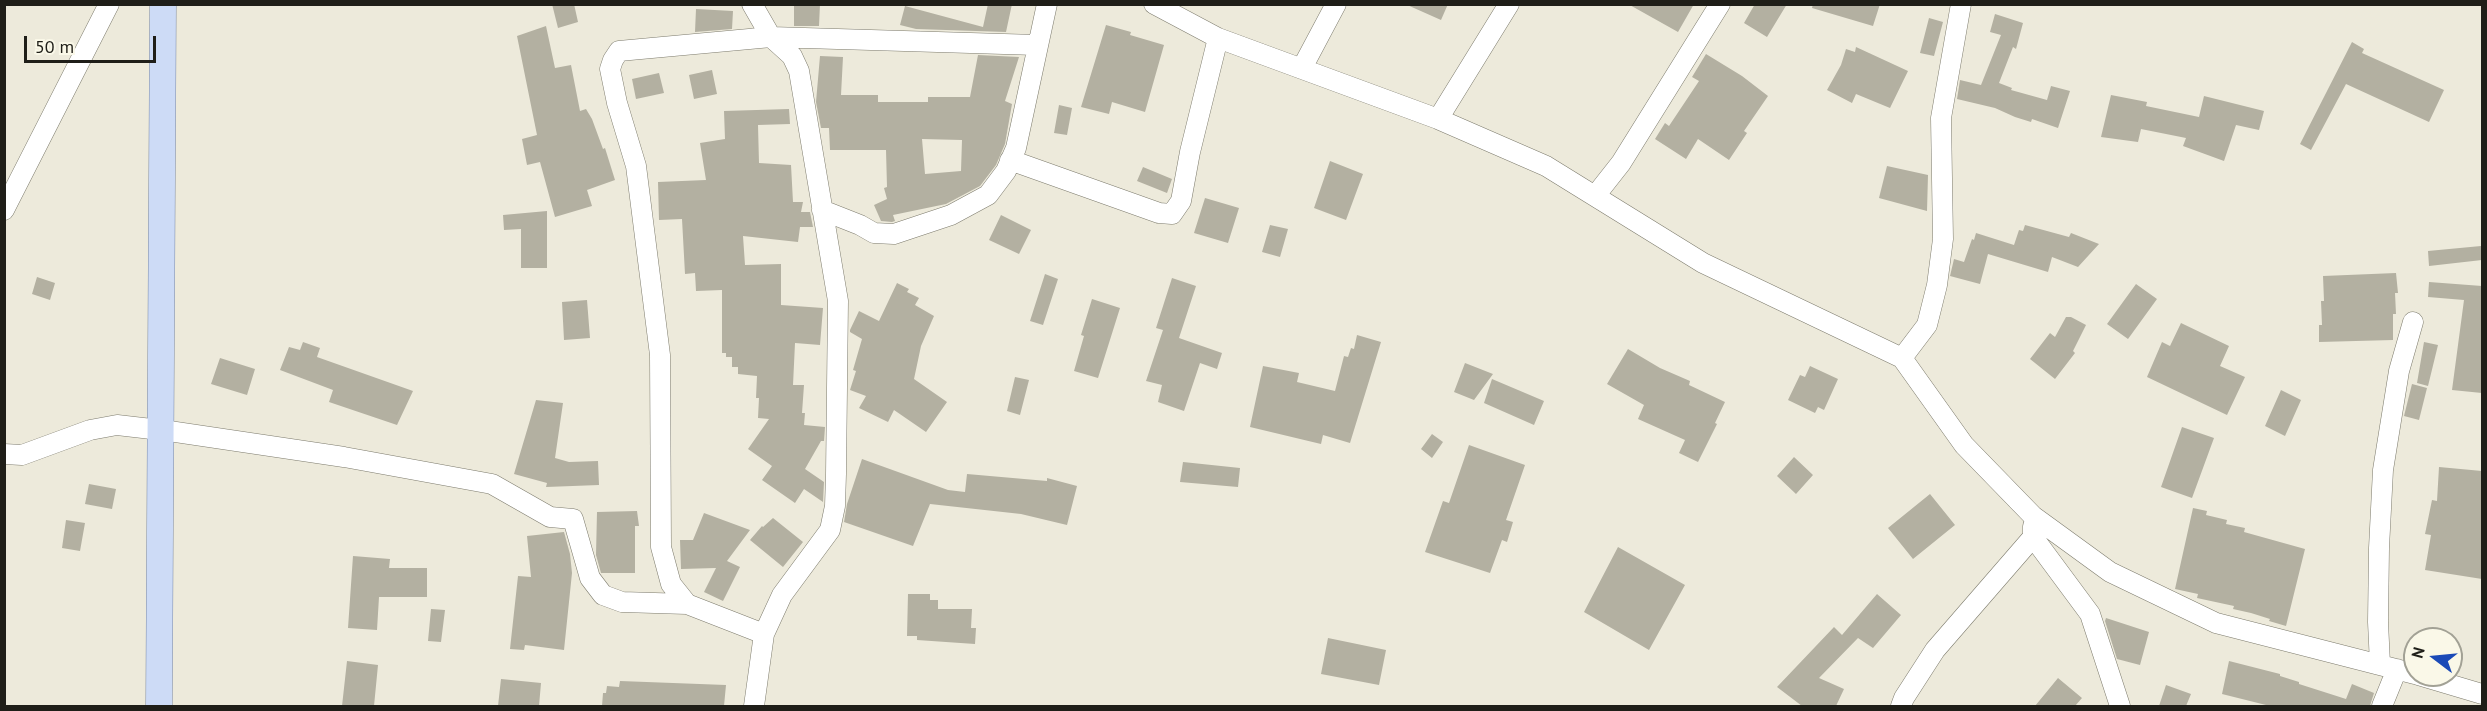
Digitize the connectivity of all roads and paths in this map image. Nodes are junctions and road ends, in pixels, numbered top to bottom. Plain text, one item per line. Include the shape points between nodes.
1 (109, 4) edge
2 (163, 4) edge
3 (752, 4) edge
4 (1047, 4) edge
5 (1154, 4) edge
6 (1336, 4) edge
7 (1509, 4) edge
8 (1720, 4) edge
9 (1961, 4) edge
10 (771, 37) junction
11 (1218, 38) junction
12 (1037, 45) junction
13 (1302, 68) junction
14 (1438, 119) junction
15 (1010, 160) junction
16 (1595, 196) junction
17 (4, 210) edge
18 (822, 210) junction
19 (2413, 322) dead end
20 (1902, 358) junction
21 (161, 430) junction
22 (4, 454) edge
23 (2033, 516) junction
24 (2033, 537) junction
25 (687, 604) junction
26 (764, 634) junction
27 (2403, 671) edge
28 (2458, 687) edge
29 (2482, 694) edge
30 (159, 706) edge
31 (754, 706) edge
32 (1901, 706) edge
33 (2120, 706) edge
34 (2382, 706) edge

1 - 17 street
2 - 21 main road
3 - 10 street
4 - 12 street
5 - 11 street
6 - 13 street
7 - 14 street
8 - 16 street via 1621,164
9 - 20 street via 1941,118 1943,239 1937,285 1927,325
10 - 12 street
10 - 18 street via 792,56 799,71
10 - 25 street via 619,51 610,69 636,166 660,356 661,547 671,584
11 - 13 street
11 - 15 street via 1181,201 1172,214 1159,213
12 - 15 street via 1016,148
13 - 14 street
14 - 16 street via 1546,166
15 - 18 street via 988,195 951,215 894,234 873,233
16 - 20 street via 1703,263
18 - 26 street via 838,301 835,506 830,530 782,596
19 - 27 street via 2399,371 2383,470 2379,558
20 - 23 street via 1964,445
21 - 22 street via 117,425 90,430 22,455
21 - 25 street via 492,484 550,517 573,519 590,578 603,595 622,602
21 - 30 main road
23 - 24 street
23 - 27 street via 2110,572 2216,623
24 - 32 street via 1935,650
24 - 33 street via 2090,614
25 - 26 street
26 - 31 street
27 - 34 street
28 - 29 street

